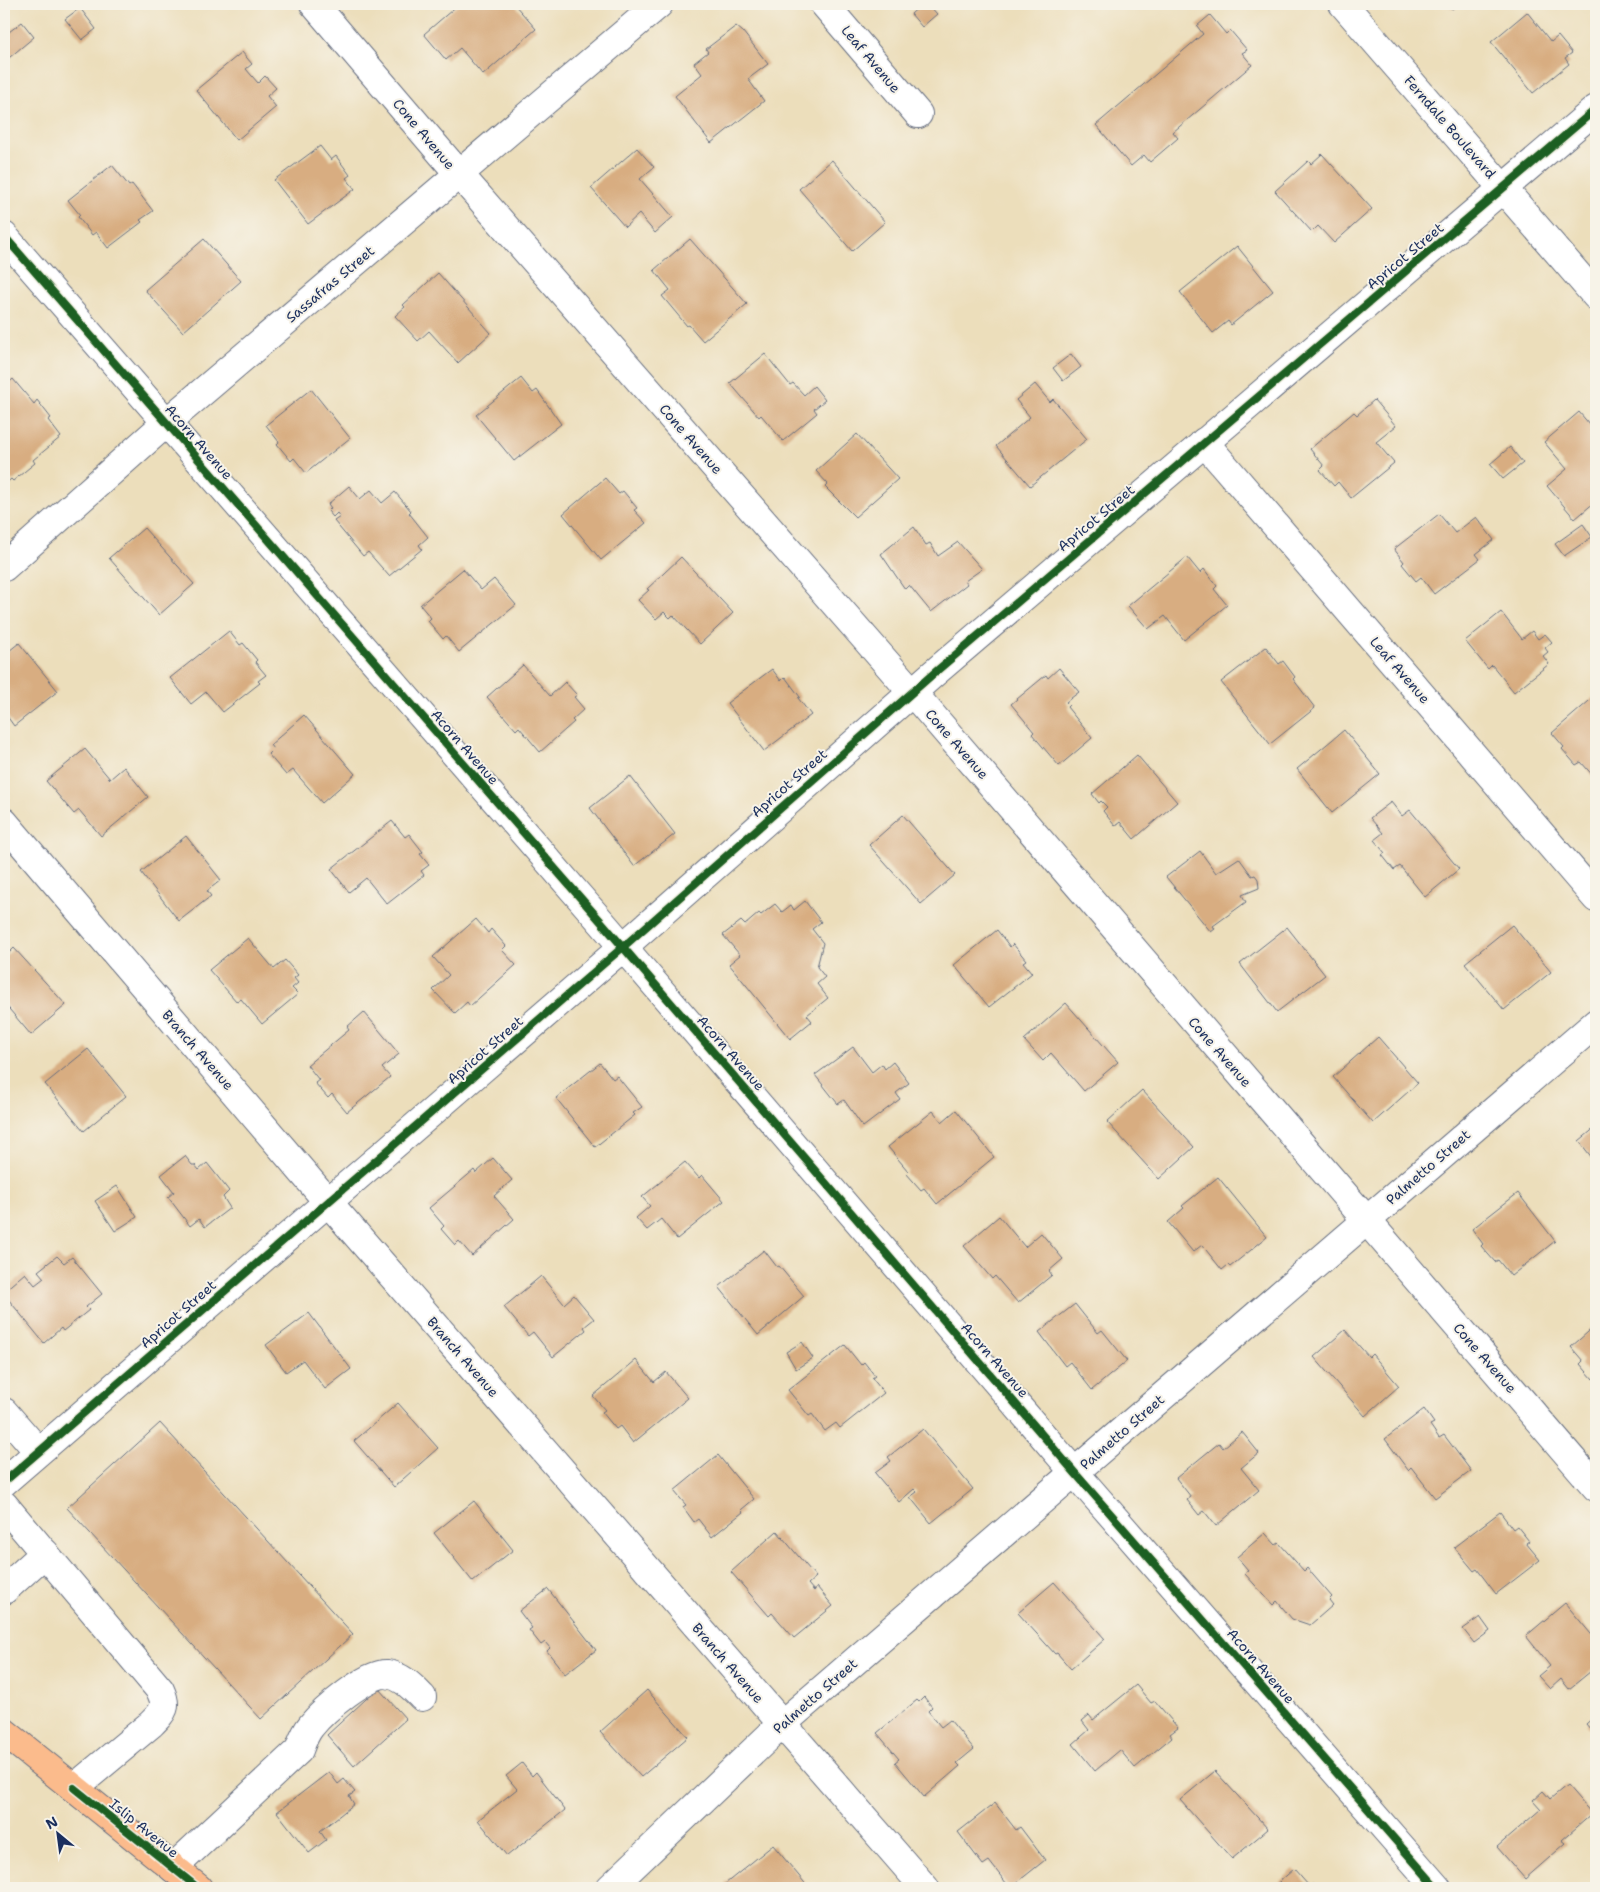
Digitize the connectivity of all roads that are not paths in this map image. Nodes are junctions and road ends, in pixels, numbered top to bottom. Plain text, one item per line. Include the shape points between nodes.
1 (314, 4) edge
2 (659, 4) edge
3 (824, 4) edge
4 (1343, 4) edge
5 (1596, 109) edge
6 (918, 114) dead end
7 (459, 174) junction
8 (1504, 189) junction
9 (4, 236) edge
10 (1596, 296) edge
11 (166, 423) junction
12 (1204, 442) junction
13 (4, 567) edge
14 (912, 692) junction
15 (4, 822) edge
16 (1596, 898) edge
17 (623, 947) junction
18 (1596, 1023) edge
19 (328, 1202) junction
20 (1366, 1221) junction
21 (4, 1412) edge
22 (38, 1451) junction
23 (1075, 1472) junction
24 (4, 1482) edge
25 (1596, 1487) edge
26 (4, 1505) edge
27 (45, 1553) junction
28 (4, 1590) edge
29 (422, 1697) dead end
30 (782, 1724) junction
31 (4, 1732) edge
32 (74, 1788) junction
33 (174, 1868) junction
34 (198, 1888) edge
35 (610, 1888) edge
36 (925, 1888) edge
37 (1437, 1888) edge

1 - 7 street, Cone Avenue
2 - 7 street, Sassafras Street
3 - 6 street, Leaf Avenue
4 - 8 street, Ferndale Boulevard
5 - 8 street, Apricot Street
7 - 11 street, Sassafras Street
7 - 14 street, Cone Avenue
8 - 10 street, Ferndale Boulevard
8 - 12 street, Apricot Street
9 - 11 street, Acorn Avenue
11 - 13 street, Sassafras Street
11 - 17 street, Acorn Avenue
12 - 14 street, Apricot Street
12 - 16 street, Leaf Avenue
14 - 17 street, Apricot Street
14 - 20 street, Cone Avenue
15 - 19 street, Branch Avenue
17 - 19 street, Apricot Street
17 - 23 street, Acorn Avenue
18 - 20 street, Palmetto Street
19 - 22 street, Apricot Street
19 - 30 street, Branch Avenue
20 - 23 street, Palmetto Street
20 - 25 street, Cone Avenue
21 - 22 street
22 - 24 street, Apricot Street
23 - 30 street, Palmetto Street
23 - 37 street, Acorn Avenue
26 - 27 street
27 - 28 street
27 - 32 street via 160,1690 165,1701 163,1712
29 - 33 street via 408,1682 386,1674 364,1681 310,1726 299,1750
30 - 35 street, Palmetto Street
30 - 36 street, Branch Avenue
31 - 32 main road, Islip Avenue
32 - 33 main road, Islip Avenue
33 - 34 main road, Islip Avenue

